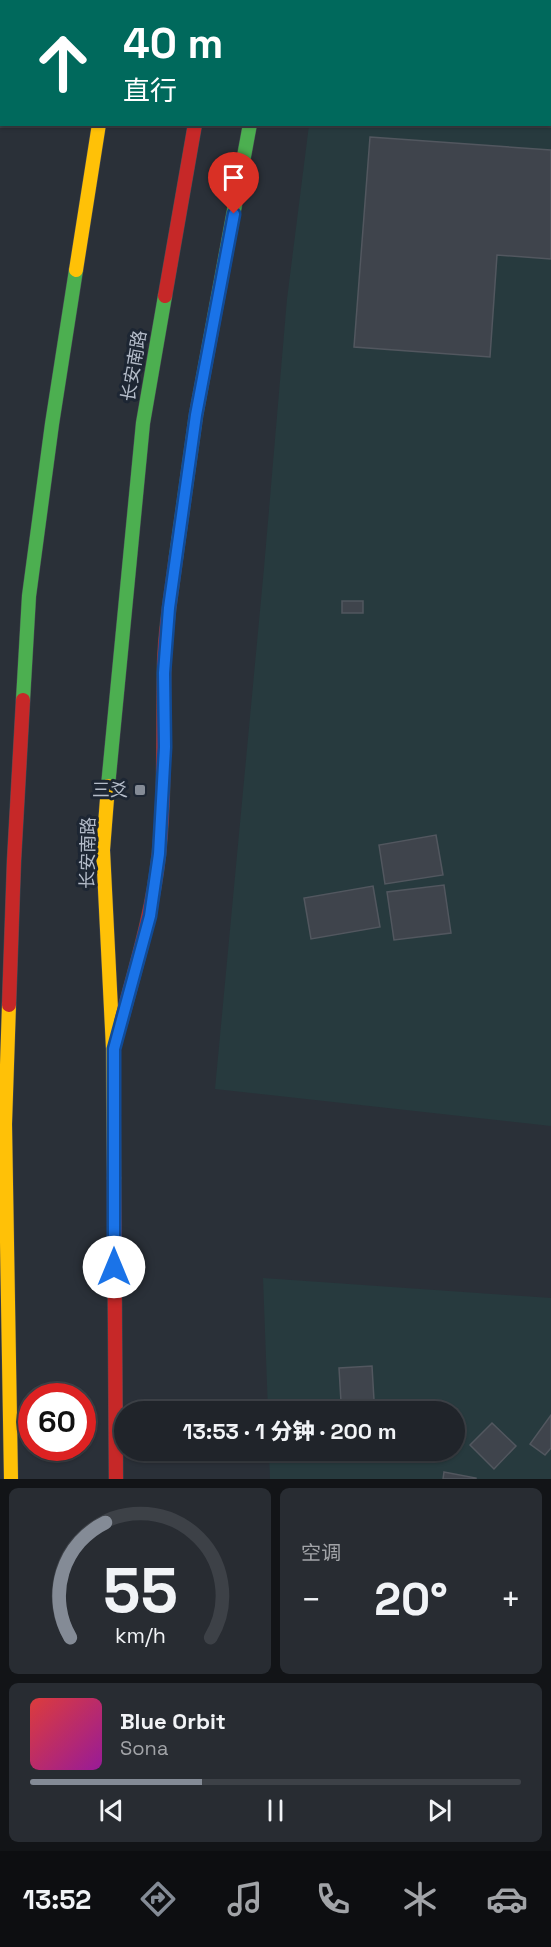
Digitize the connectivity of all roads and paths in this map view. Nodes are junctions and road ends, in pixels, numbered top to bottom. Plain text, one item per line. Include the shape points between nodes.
1 (99, 126) edge
2 (195, 126) edge
3 (250, 126) edge
4 (114, 1049) junction
5 (11, 1479) edge
6 (116, 1479) edge

1 - 5 main road via 29,596 5,1124
2 - 4 main road, 长安南路 via 143,423 117,681 103,850
3 - 4 main road via 196,415 169,608 164,673 163,804 150,916
4 - 6 main road, 长安南路

